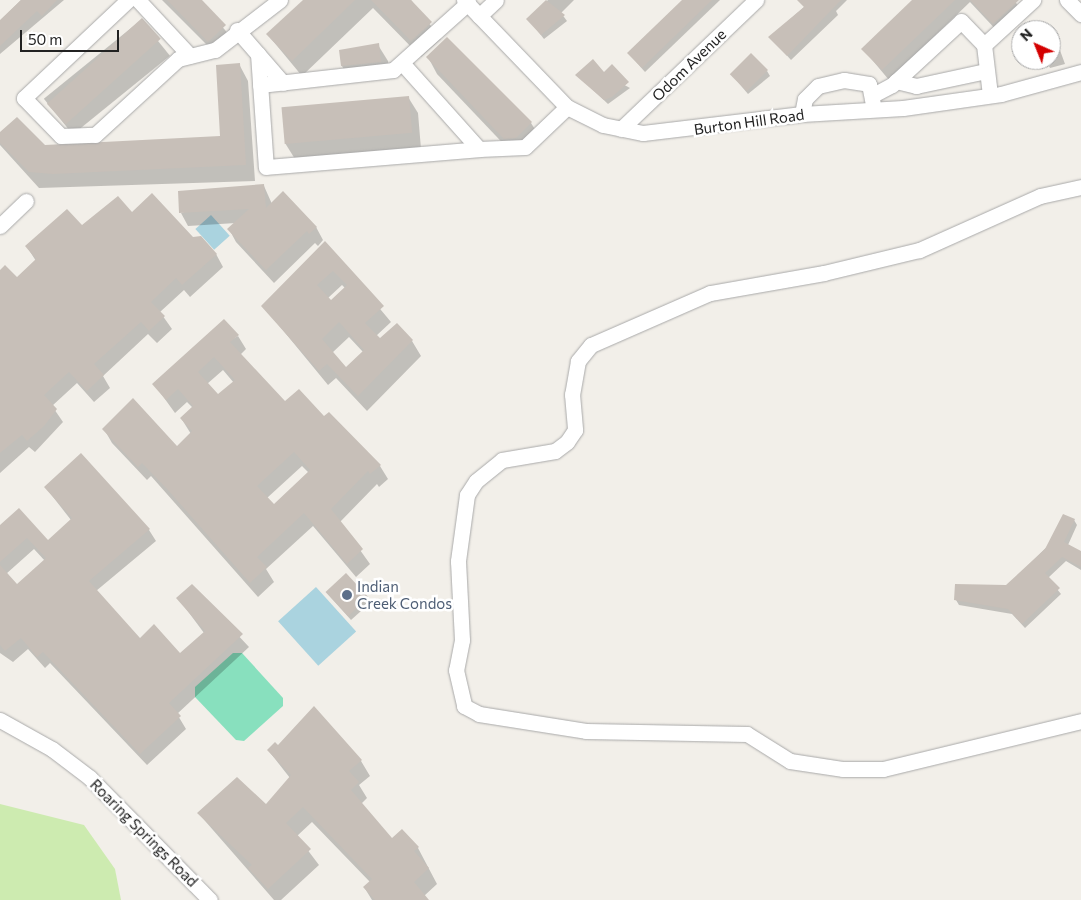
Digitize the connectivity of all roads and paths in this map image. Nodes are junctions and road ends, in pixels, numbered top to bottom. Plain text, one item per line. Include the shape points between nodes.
1 (128, 0) edge
2 (138, 0) edge
3 (280, 0) edge
4 (496, 0) edge
5 (756, 0) edge
6 (1032, 0) edge
7 (1067, 0) edge
8 (466, 2) edge
9 (1081, 14) edge
10 (480, 16) junction
11 (237, 30) junction
12 (984, 45) junction
13 (258, 54) junction
14 (190, 56) junction
15 (403, 64) junction
16 (986, 72) junction
17 (1081, 72) edge
18 (896, 81) junction
19 (283, 83) junction
20 (260, 85) junction
21 (990, 95) junction
22 (873, 102) junction
23 (568, 107) junction
24 (802, 114) junction
25 (622, 129) junction
26 (479, 149) junction
27 (1081, 187) edge
28 (26, 201) dead end
29 (0, 226) edge
30 (0, 720) edge
31 (1081, 721) edge
32 (210, 900) edge

1 - 14 street via 24,98 61,136 94,135 178,59
2 - 14 street
3 - 11 street
4 - 10 street
5 - 25 street, Odom Avenue
6 - 12 street
7 - 9 street
8 - 10 street, Burton Hill Road
8 - 15 street
10 - 23 street, Burton Hill Road
11 - 13 street
11 - 14 street via 215,50
12 - 16 street
12 - 18 street via 961,21
13 - 19 street
13 - 20 street
15 - 19 street via 377,75
15 - 26 street
16 - 18 street via 916,86
16 - 21 street
17 - 21 street, Burton Hill Road
18 - 22 street
19 - 20 street
20 - 26 street via 266,168
21 - 22 street, Burton Hill Road
22 - 24 street, Burton Hill Road
22 - 24 street via 868,84 844,80 818,86 805,99
23 - 25 street, Burton Hill Road
23 - 26 street via 525,147
24 - 25 street, Burton Hill Road via 682,131
27 - 31 street via 1040,196 919,250 824,273 710,293 591,345 578,361 572,394 575,430 567,442 555,452 502,460 476,480 467,495 458,561 462,640 456,670 464,706 479,714 586,731 747,734 790,760 843,769 883,769
28 - 29 street
30 - 32 street, Roaring Springs Road via 52,749 90,778

